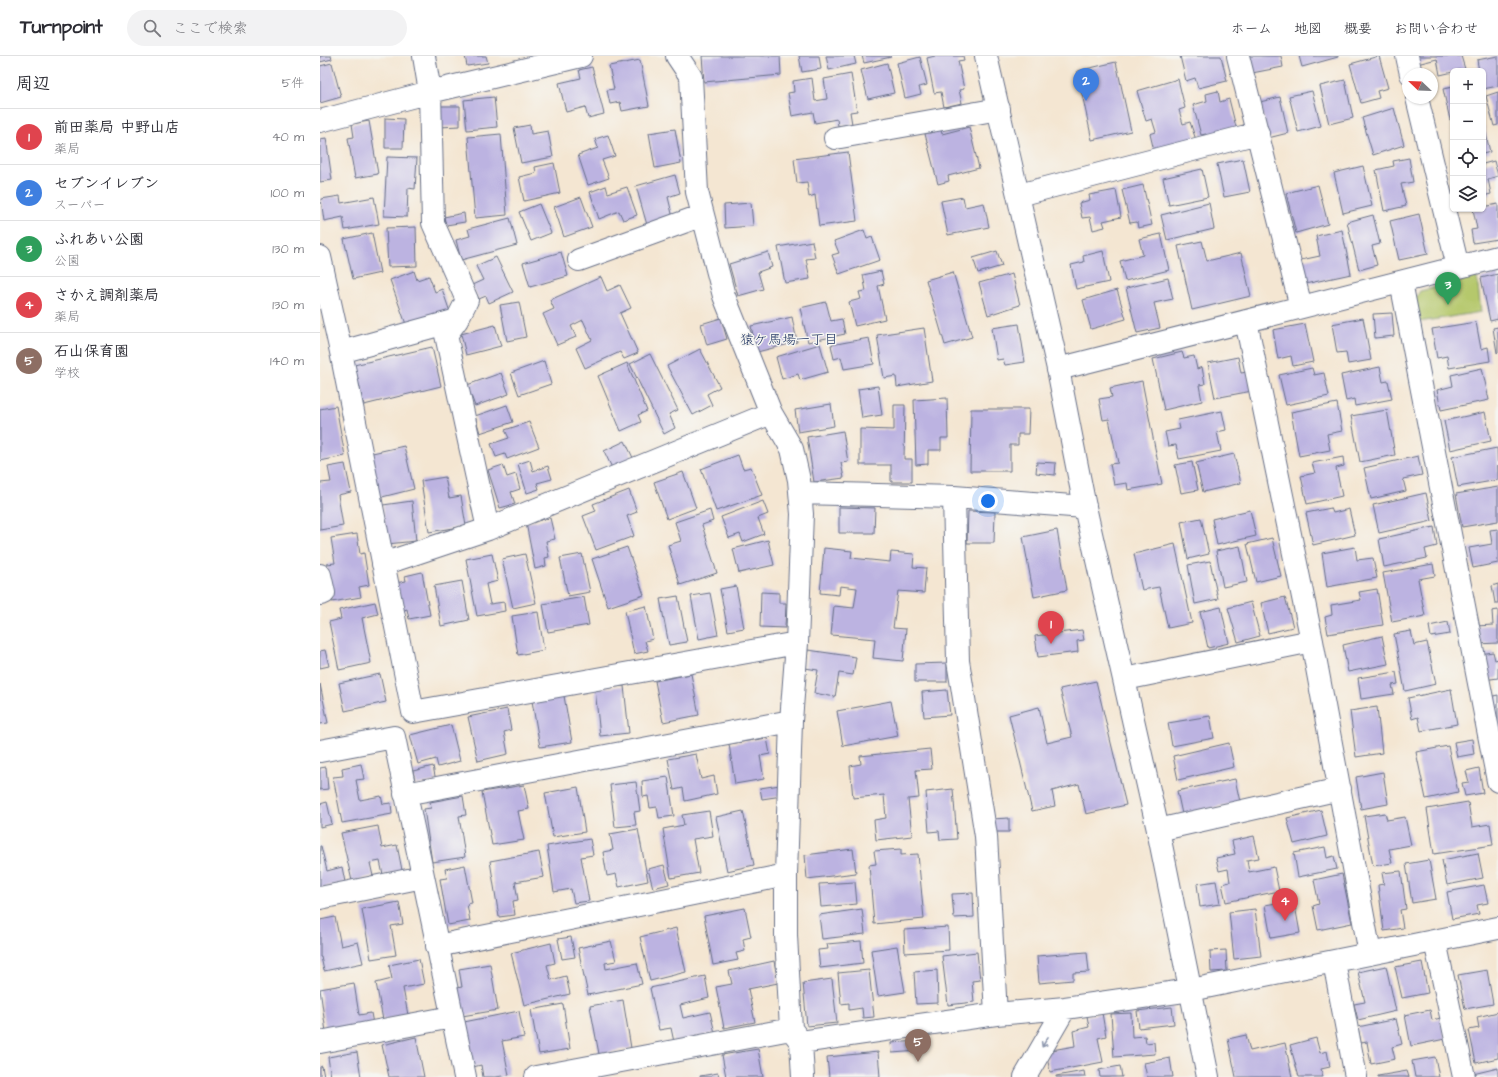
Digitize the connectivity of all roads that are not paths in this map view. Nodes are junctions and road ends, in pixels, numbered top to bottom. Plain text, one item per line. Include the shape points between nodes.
1 (424, 56) edge
2 (581, 56) edge
3 (677, 56) edge
4 (986, 56) edge
5 (1238, 56) edge
6 (1407, 56) edge
7 (1410, 68) edge
8 (430, 92) junction
9 (1418, 104) edge
10 (999, 109) junction
11 (320, 121) edge
12 (1258, 133) junction
13 (835, 138) dead end
14 (1019, 195) junction
15 (703, 215) junction
16 (320, 257) edge
17 (1498, 257) edge
18 (579, 260) dead end
19 (1458, 267) junction
20 (1402, 282) junction
21 (1301, 307) junction
22 (457, 320) junction
23 (1246, 321) junction
24 (341, 352) junction
25 (1058, 369) junction
26 (771, 413) junction
27 (800, 493) junction
28 (954, 497) junction
29 (1086, 507) junction
30 (488, 529) junction
31 (383, 564) junction
32 (320, 575) edge
33 (320, 594) edge
34 (1312, 641) junction
35 (797, 643) junction
36 (1125, 679) junction
37 (792, 721) junction
38 (320, 751) edge
39 (1498, 781) edge
40 (1340, 789) junction
41 (405, 794) junction
42 (1158, 830) junction
43 (786, 875) junction
44 (423, 877) junction
45 (320, 898) edge
46 (1498, 928) edge
47 (1435, 941) junction
48 (437, 946) junction
49 (1370, 954) junction
50 (1334, 962) junction
51 (1191, 990) junction
52 (1065, 1008) junction
53 (996, 1014) junction
54 (452, 1017) junction
55 (796, 1036) junction
56 (320, 1042) edge
57 (465, 1077) edge
58 (536, 1077) edge
59 (803, 1077) edge
60 (1025, 1077) edge
61 (1208, 1077) edge
62 (1356, 1077) edge
63 (1464, 1077) edge

1 - 8 street
2 - 8 street
3 - 15 street via 691,77 696,192
4 - 10 street
5 - 12 street
6 - 7 street
8 - 11 street
8 - 22 street via 433,223 467,300
9 - 19 street
10 - 13 street
10 - 14 street
12 - 14 street
12 - 21 street
14 - 25 street
15 - 18 street
15 - 26 street via 724,296
16 - 24 street
17 - 19 street
19 - 20 street
20 - 21 street
20 - 39 street
21 - 23 street
22 - 24 street
22 - 30 street via 446,335
23 - 25 street
23 - 34 street
24 - 31 street
25 - 29 street
26 - 27 street via 792,449 800,480
26 - 30 street
27 - 28 street
27 - 35 street via 802,514
28 - 29 street
28 - 53 street via 958,661 986,836
29 - 36 street
30 - 31 street
31 - 35 street via 413,712
32 - 33 street via 324,593
34 - 36 street
34 - 40 street
35 - 37 street
36 - 42 street
37 - 41 street
37 - 43 street
38 - 41 street via 394,737
40 - 42 street
40 - 49 street
41 - 44 street
42 - 51 street
43 - 48 street
43 - 55 street via 786,934
44 - 45 street
44 - 48 street
46 - 47 street
47 - 49 street
47 - 63 street
48 - 54 street
49 - 50 street
50 - 51 street
50 - 62 street
51 - 52 street
51 - 61 street
52 - 53 street
52 -> 60 street
53 - 55 street
54 - 56 street
54 - 57 street
55 - 58 street
55 - 59 street

